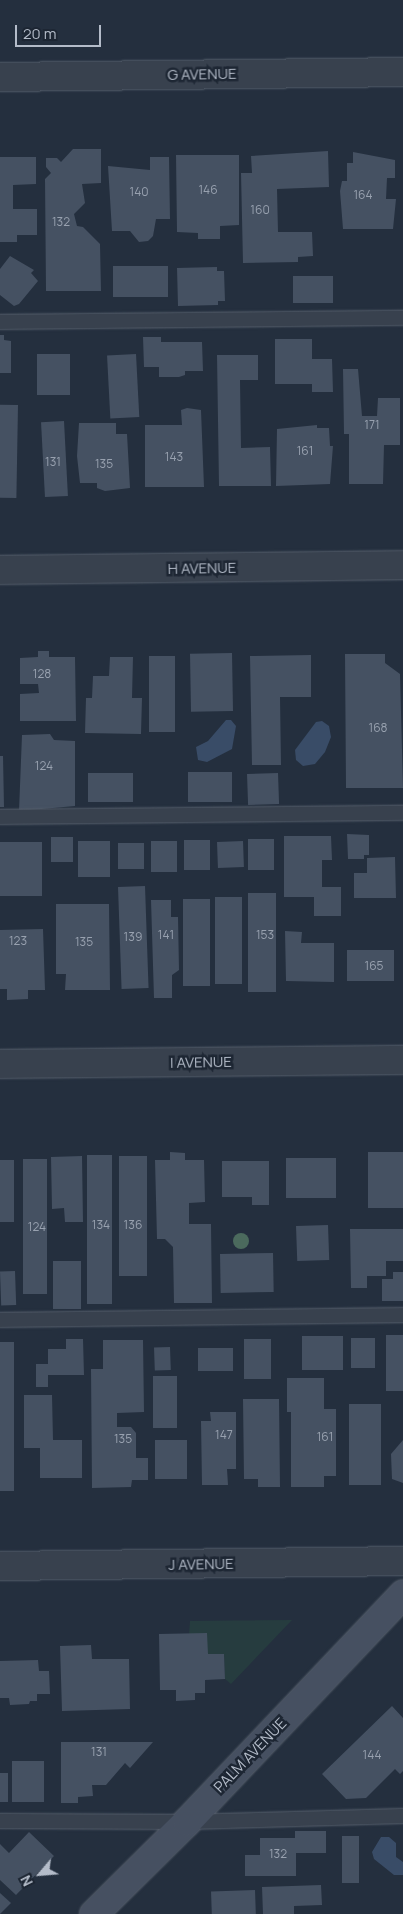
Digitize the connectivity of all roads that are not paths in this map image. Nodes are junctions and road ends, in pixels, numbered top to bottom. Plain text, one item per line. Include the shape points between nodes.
1 (403, 72) edge
2 (0, 77) edge
3 (403, 318) edge
4 (0, 322) edge
5 (403, 565) edge
6 (0, 570) edge
7 (403, 813) edge
8 (0, 817) edge
9 (403, 1060) edge
10 (0, 1064) edge
11 (403, 1315) edge
12 (0, 1320) edge
13 (403, 1562) edge
14 (0, 1566) edge
15 (403, 1594) edge
16 (403, 1816) edge
17 (0, 1821) edge
18 (187, 1822) junction
19 (94, 1914) edge

1 - 2 street, G AVENUE
3 - 4 lane
5 - 6 street, H AVENUE
7 - 8 lane
9 - 10 street, I AVENUE
11 - 12 lane
13 - 14 street, J AVENUE
15 - 18 street, PALM AVENUE
16 - 18 lane
17 - 18 lane
18 - 19 street, PALM AVENUE

